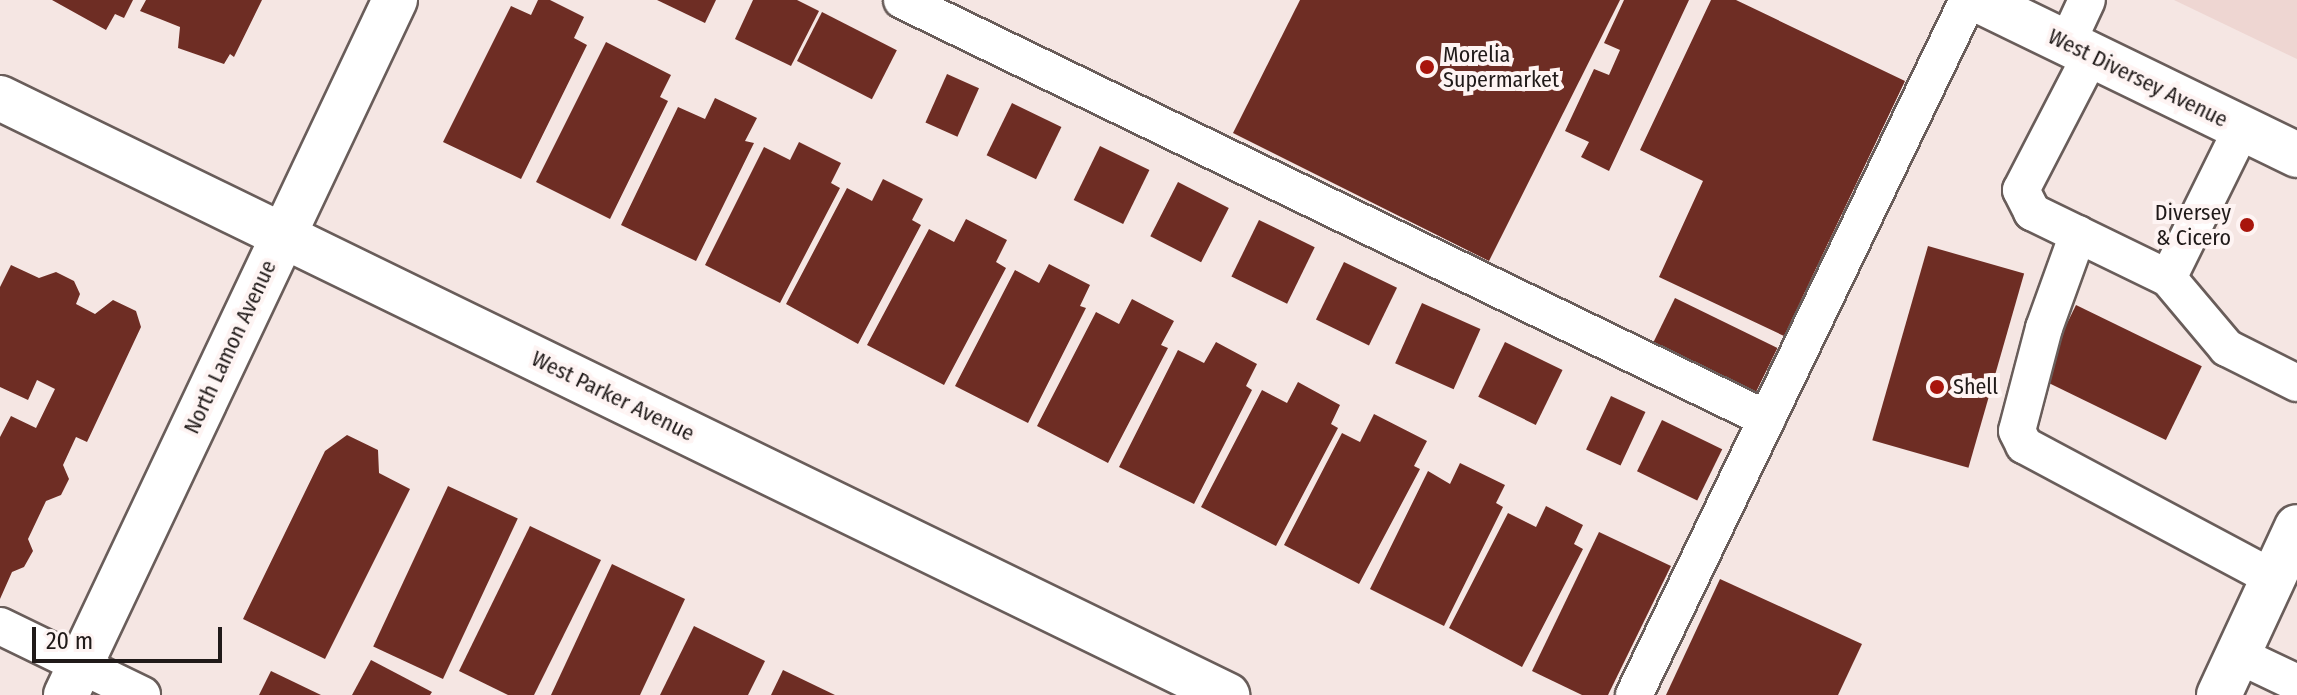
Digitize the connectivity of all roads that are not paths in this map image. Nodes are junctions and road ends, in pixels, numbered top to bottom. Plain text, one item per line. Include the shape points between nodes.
1 (395, 0) edge
2 (902, 0) edge
3 (1968, 0) edge
4 (1978, 0) edge
5 (2087, 0) edge
6 (2079, 49) junction
7 (0, 98) edge
8 (2242, 128) junction
9 (2297, 155) edge
10 (2078, 234) junction
11 (283, 235) junction
12 (2168, 278) junction
13 (2297, 383) edge
14 (1767, 419) junction
15 (2297, 527) edge
16 (2273, 578) junction
17 (0, 626) edge
18 (2238, 655) junction
19 (73, 680) edge
20 (2297, 683) edge
21 (142, 695) edge
22 (1227, 695) edge
23 (1634, 695) edge
24 (2219, 695) edge

1 - 11 street, North Lamon Avenue
2 - 14 lane
3 - 14 lane
4 - 6 street, West Diversey Avenue
5 - 6 lane
6 - 8 street, West Diversey Avenue
6 - 10 lane via 2021,190 2032,212
7 - 11 street, West Parker Avenue
8 - 9 street, West Diversey Avenue
8 - 12 lane
10 - 12 lane
10 - 16 lane via 2044,328 2017,431 2024,445
11 - 19 street, North Lamon Avenue
11 - 22 street, West Parker Avenue
12 - 13 lane via 2227,348
14 - 23 lane
15 - 16 street
16 - 18 street
17 - 19 lane
18 - 20 lane
18 - 24 street
19 - 21 lane

